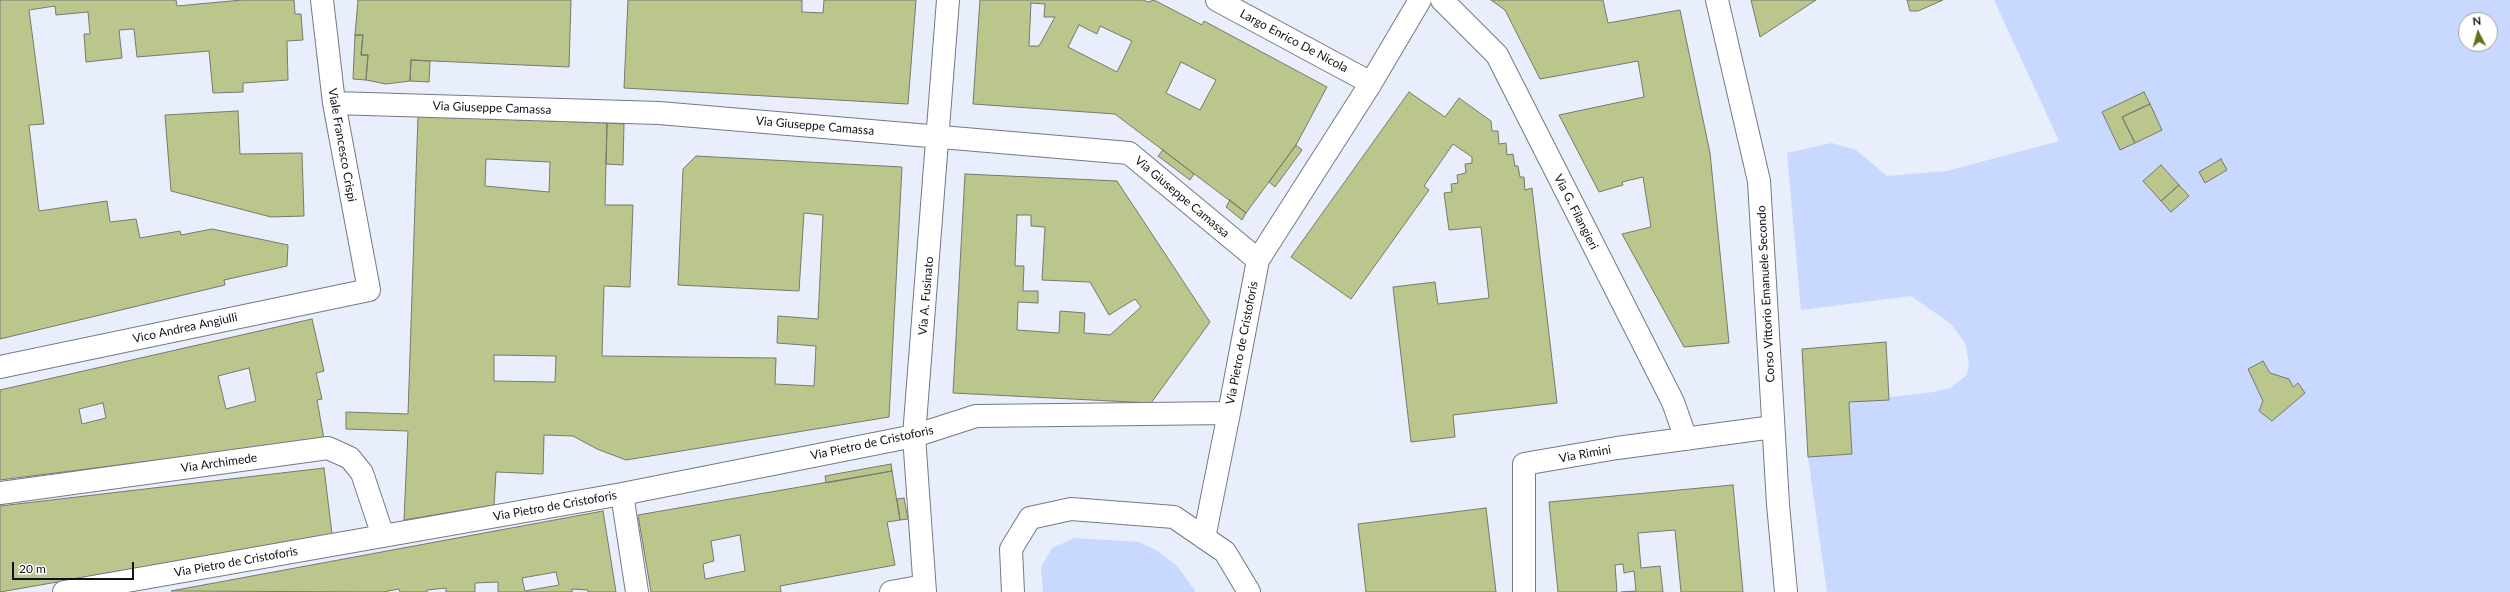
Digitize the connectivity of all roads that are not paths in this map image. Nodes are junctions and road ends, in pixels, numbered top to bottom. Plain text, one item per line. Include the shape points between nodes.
1 (322, 0) edge
2 (948, 0) edge
3 (1217, 0) edge
4 (1420, 0) edge
5 (1442, 0) edge
6 (1717, 0) edge
7 (1371, 83) junction
8 (334, 103) junction
9 (939, 137) junction
10 (1258, 260) junction
11 (369, 290) joint
12 (0, 367) edge
13 (1229, 414) junction
14 (1773, 427) junction
15 (914, 436) junction
16 (1686, 439) junction
17 (0, 493) edge
18 (622, 494) junction
19 (383, 536) junction
20 (1204, 538) junction
21 (148, 585) edge
22 (924, 589) edge
23 (64, 592) edge
24 (637, 592) edge
25 (891, 592) edge
26 (1013, 592) edge
27 (1249, 592) edge
28 (1524, 592) edge
29 (1786, 592) edge

1 - 8 street, Viale Francesco Crispi
2 - 9 street, Via A. Fusinato
3 - 7 street, Largo Enrico De Nicola
4 - 7 street, Via Pietro de Cristoforis
5 - 16 street, Via G. Filangieri via 1497,56 1673,402
6 - 14 street, Corso Vittorio Emanuele Secondo via 1759,181
7 - 10 street, Via Pietro de Cristoforis
8 - 9 street, Via Giuseppe Camassa via 659,113
8 - 11 street, Viale Francesco Crispi
9 - 10 street, Via Giuseppe Camassa via 1129,153
9 - 15 street, Via A. Fusinato
10 - 13 street, Via Pietro de Cristoforis
11 - 12 street, Vico Andrea Angiulli
13 - 15 street, Via Pietro de Cristoforis via 976,416
13 - 20 street
14 - 16 street, Via Rimini
14 - 29 street, Corso Vittorio Emanuele Secondo
15 - 18 street, Via Pietro de Cristoforis
15 - 22 street, Via A. Fusinato
16 - 28 street, Via Rimini via 1524,464
17 - 19 street, Via Archimede via 328,448 350,458 362,473
18 - 19 street, Via Pietro de Cristoforis
18 - 24 street
19 - 21 street, Via Pietro de Cristoforis
20 - 26 street via 1174,517 1071,509 1030,518 1011,549
20 - 27 street via 1225,552
21 - 23 street, Via Pietro de Cristoforis
22 - 25 street

